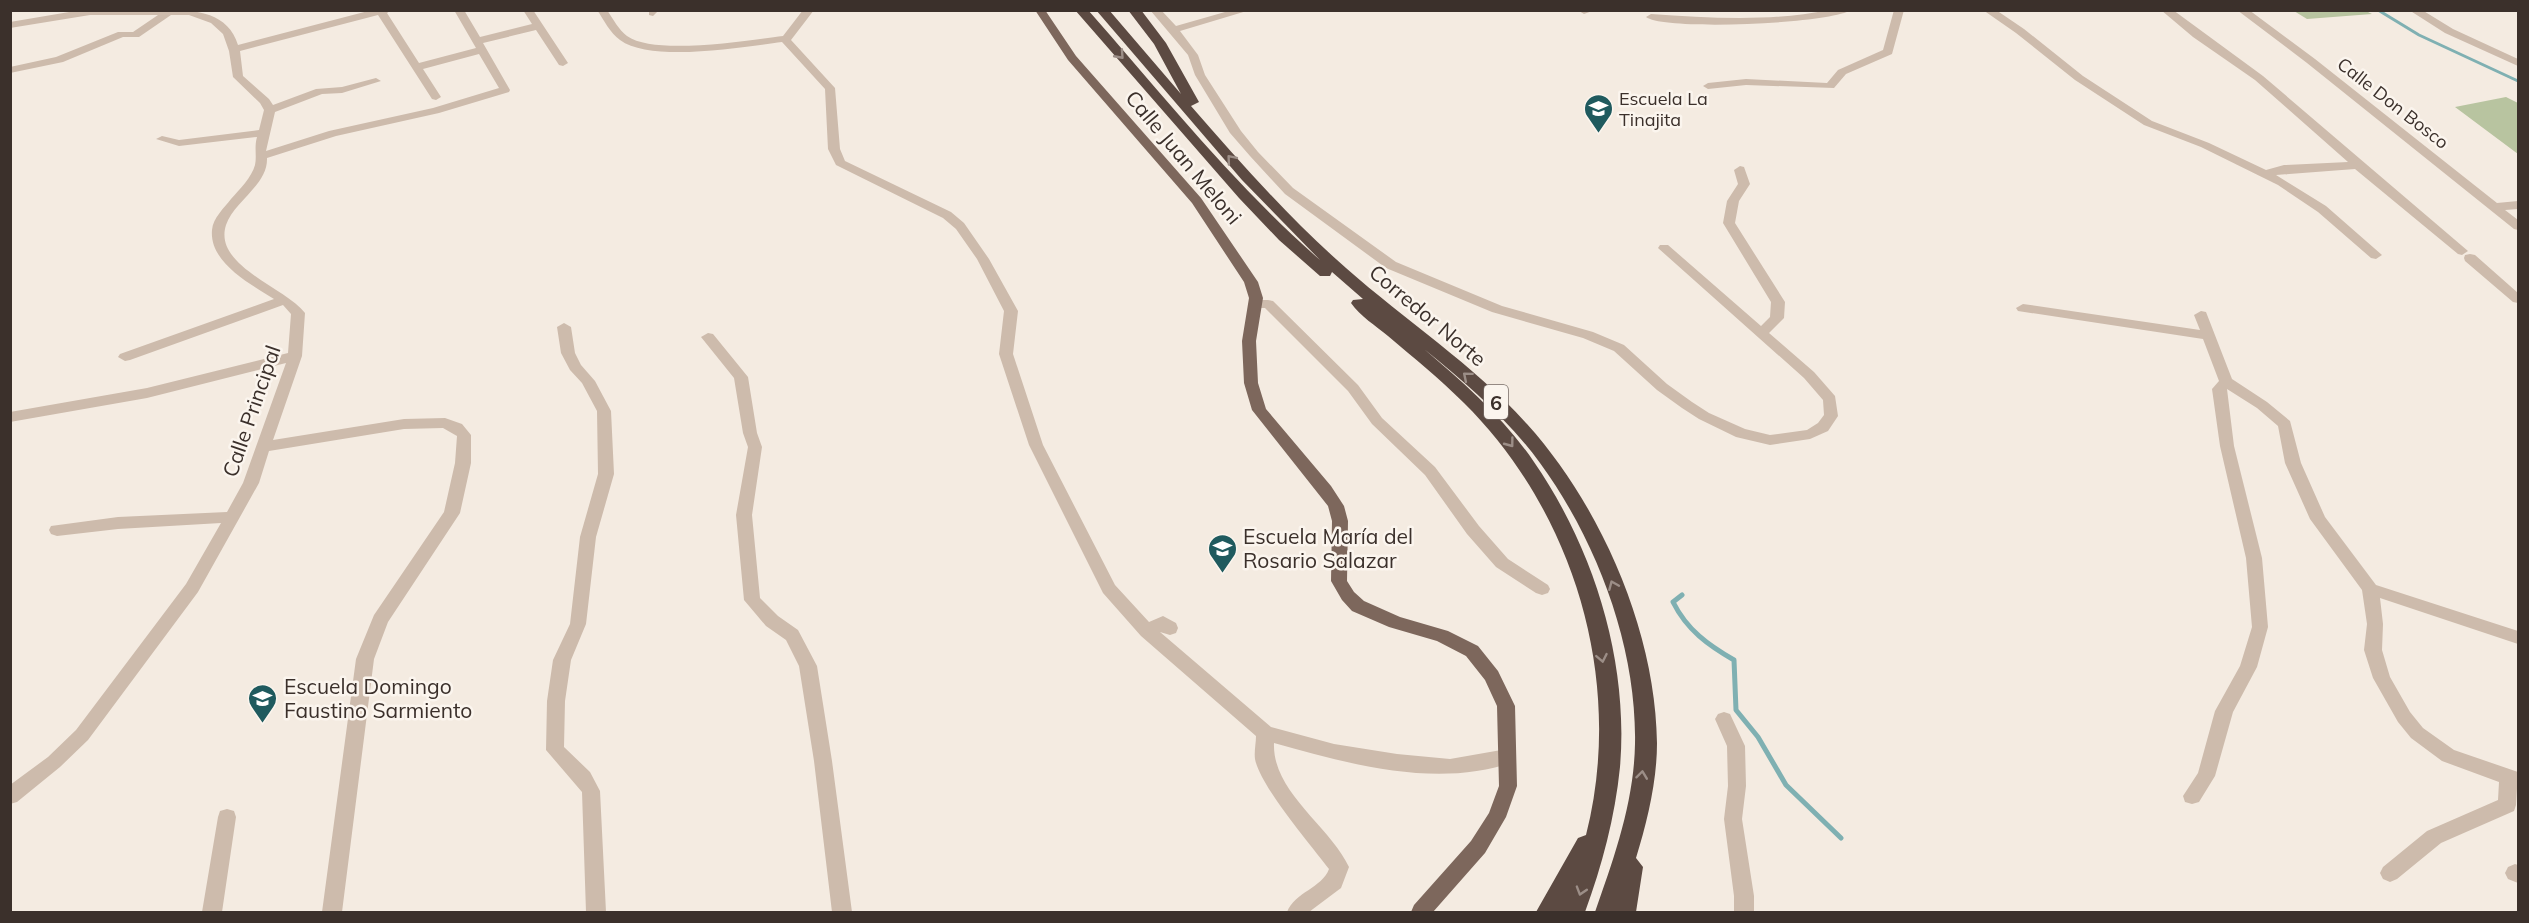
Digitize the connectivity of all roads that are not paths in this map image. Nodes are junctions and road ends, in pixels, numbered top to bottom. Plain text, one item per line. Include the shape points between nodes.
1 (459, 10) edge
2 (528, 10) edge
3 (602, 10) edge
4 (809, 10) edge
5 (1040, 10) edge
6 (1081, 10) edge
7 (1102, 10) edge
8 (1134, 10) edge
9 (1155, 10) edge
10 (1245, 10) edge
11 (1846, 10) edge
12 (1899, 10) edge
13 (1988, 10) edge
14 (2166, 10) edge
15 (2242, 10) edge
16 (2414, 10) edge
17 (384, 11) edge
18 (74, 12) edge
19 (169, 12) junction
20 (1652, 17) dead end
21 (10, 25) edge
22 (538, 26) junction
23 (1174, 30) junction
24 (785, 39) junction
25 (479, 45) junction
26 (235, 49) junction
27 (562, 63) dead end
28 (2518, 63) edge
29 (417, 67) junction
30 (10, 70) edge
31 (376, 81) dead end
32 (1708, 86) dead end
33 (435, 97) dead end
34 (270, 110) junction
35 (1207, 130) junction
36 (262, 133) junction
37 (162, 139) dead end
38 (262, 156) junction
39 (2358, 165) junction
40 (1740, 170) dead end
41 (2265, 174) junction
42 (2518, 205) edge
43 (2495, 207) junction
44 (2518, 226) edge
45 (1664, 248) dead end
46 (2376, 255) dead end
47 (2518, 299) edge
48 (285, 300) junction
49 (1255, 304) junction
50 (2023, 308) dead end
51 (2201, 315) dead end
52 (564, 327) dead end
53 (1761, 333) junction
54 (2209, 336) junction
55 (708, 337) dead end
56 (294, 356) junction
57 (125, 357) dead end
58 (2226, 382) junction
59 (10, 417) edge
60 (264, 447) junction
61 (232, 517) junction
62 (57, 530) dead end
63 (2370, 589) junction
64 (1542, 590) dead end
65 (1170, 628) dead end
66 (1147, 631) junction
67 (2518, 637) edge
68 (1724, 718) dead end
69 (1265, 733) junction
70 (1507, 757) junction
71 (2514, 779) edge
72 (10, 796) edge
73 (2192, 796) dead end
74 (1638, 812) junction
75 (1602, 814) junction
76 (227, 817) dead end
77 (2390, 873) dead end
78 (212, 912) edge
79 (332, 912) edge
80 (596, 912) edge
81 (842, 912) edge
82 (1297, 912) edge
83 (1421, 912) edge
84 (1548, 912) edge
85 (1574, 912) edge
86 (1607, 912) edge
87 (1624, 912) edge
88 (1744, 912) edge

1 - 25 street
2 - 22 street
3 - 24 street via 624,38 633,43 689,48
4 - 24 street
5 - 49 main road, Calle Juan Meloni via 1072,58 1197,201 1242,266 1251,282
6 -> 75 highway, Corredor Norte / 6 via 1284,237 1464,393 1539,480 1565,530 1591,600 1606,681 1610,744
7 - 35 highway, Corredor Norte / 6
8 - 35 highway via 1160,43
9 - 23 street
10 - 23 street
11 - 20 street via 1818,17 1706,21
12 - 32 street via 1888,52 1842,72 1830,86 1746,82
13 - 41 street via 2079,78 2148,123
14 - 39 street via 2259,78
15 - 43 street, Calle Don Bosco
16 - 28 street
17 - 26 street
17 - 29 street
18 - 19 street
18 - 21 street
19 - 26 street via 189,12 218,21 224,25
19 - 30 street via 135,35 122,34 59,60
22 - 25 street
22 - 27 street
23 - 53 street via 1193,55 1200,75 1236,133 1254,154 1289,191 1391,265 1497,309 1588,334 1618,348 1687,405 1741,433 1770,440 1823,428 1831,416 1830,399
24 - 66 street via 830,88 834,149 840,163 947,215 960,226 983,259 1011,311 1006,354 1036,445 1109,589
25 - 29 street
25 - 38 street via 505,90 435,111 333,133
26 - 34 street via 238,77
29 - 33 street
31 - 34 street via 320,91
34 - 36 street
74 -> 35 highway, Corredor Norte / 6 via 1646,745 1643,686 1619,597 1588,525 1557,475 1523,430 1482,388 1341,272 1259,192
36 - 37 street via 179,143
36 - 38 street
38 - 48 street via 253,180 222,219 218,231 222,249 239,272
39 - 41 street via 2284,169
39 - 47 street
40 - 53 street via 1744,184 1733,201 1729,223 1778,302 1777,318
41 - 46 street via 2322,209
42 - 43 street
43 - 44 street, Calle Don Bosco
45 - 53 street
48 - 56 street, Calle Principal via 298,313
48 - 57 street
49 - 64 street via 1268,304 1317,350 1377,421 1430,471 1502,563
49 - 70 main road, Calle Juan Meloni via 1249,341 1251,383 1259,410 1336,506 1340,521 1339,581 1358,606 1472,651 1492,676 1506,706
50 - 54 street
51 - 54 street
52 - 80 street via 568,353 604,411 606,474 588,537 578,624 562,660 555,750 591,791
54 - 58 street
55 - 81 street via 741,376 755,447 744,515 752,600 792,635 808,666
56 - 59 street via 147,393
56 - 60 street, Calle Principal
58 - 63 street via 2285,424 2293,463 2318,519
58 - 73 street via 2219,389 2227,446 2254,558 2260,627 2248,667 2224,711 2206,776
60 - 61 street, Calle Principal via 251,483
60 - 79 street via 404,424 445,423 464,435 463,463 452,513 380,621 365,659
61 - 62 street
61 - 72 street, Calle Principal via 192,588 82,735
63 - 67 street
63 - 71 street via 2375,624 2373,650 2382,678 2411,726 2448,756
65 - 66 street via 1162,623
66 - 69 street
68 - 88 street via 1736,746 1733,819
69 - 70 street via 1334,752 1407,763 1450,767
69 - 82 street via 1267,767 1291,806 1339,867 1334,882
70 - 83 main road, Calle Juan Meloni via 1508,786 1497,817 1478,848
71 - 77 street via 2507,805 2434,837
74 - 86 highway, Corredor Norte / 6
74 - 87 highway
75 - 84 highway
75 -> 85 highway, Corredor Norte / 6
76 - 78 street

